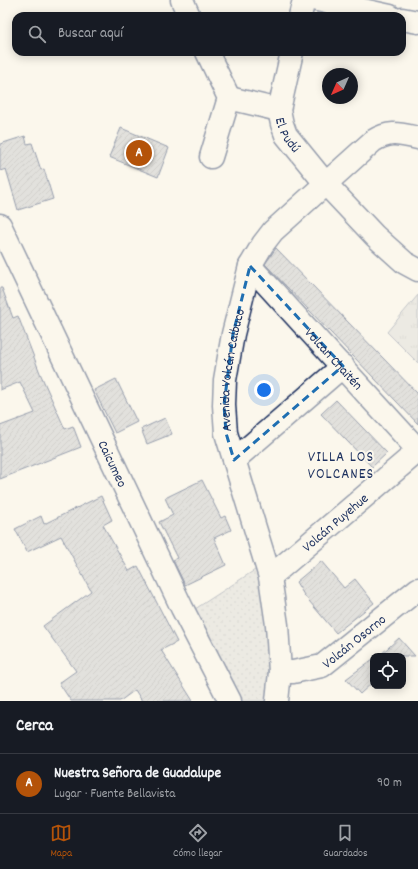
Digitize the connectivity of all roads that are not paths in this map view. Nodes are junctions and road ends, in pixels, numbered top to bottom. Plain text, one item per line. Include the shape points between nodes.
1 (182, 0) edge
2 (304, 0) edge
3 (316, 0) edge
4 (187, 12) edge
5 (301, 12) edge
6 (372, 12) edge
7 (406, 20) edge
8 (418, 22) edge
9 (209, 56) edge
10 (291, 56) edge
11 (229, 98) junction
12 (279, 110) junction
13 (418, 138) edge
14 (211, 157) dead end
15 (326, 183) junction
16 (0, 225) edge
17 (250, 266) junction
18 (418, 270) edge
19 (343, 366) junction
20 (418, 450) edge
21 (234, 460) junction
22 (270, 577) junction
23 (418, 588) edge
24 (280, 672) junction
25 (230, 701) edge
26 (277, 701) edge

1 - 4 street
2 - 5 street
3 - 6 street
7 - 8 street
9 - 11 street
10 - 12 street, El Pudú
11 - 12 street
11 - 14 street
12 - 15 street, El Pudú via 286,135
13 - 15 street, Avenida Volcán Calbuco via 384,134
15 - 17 street, Avenida Volcán Calbuco via 273,231
15 - 18 street, El Pudú via 375,236 405,263
16 - 25 street, Caicumeo via 182,608
17 - 19 street, Volcan Chaitén
17 - 21 street, Avenida Volcán Calbuco via 233,334 225,380 226,433
19 - 20 street, Volcan Chaitén
19 - 21 street
20 - 22 street, Volcán Puyehue
21 - 22 street, Avenida Volcán Calbuco
22 - 24 street, Avenida Volcán Calbuco
23 - 24 street, Volcán Osorno via 322,666
24 - 26 street, Avenida Volcán Calbuco

